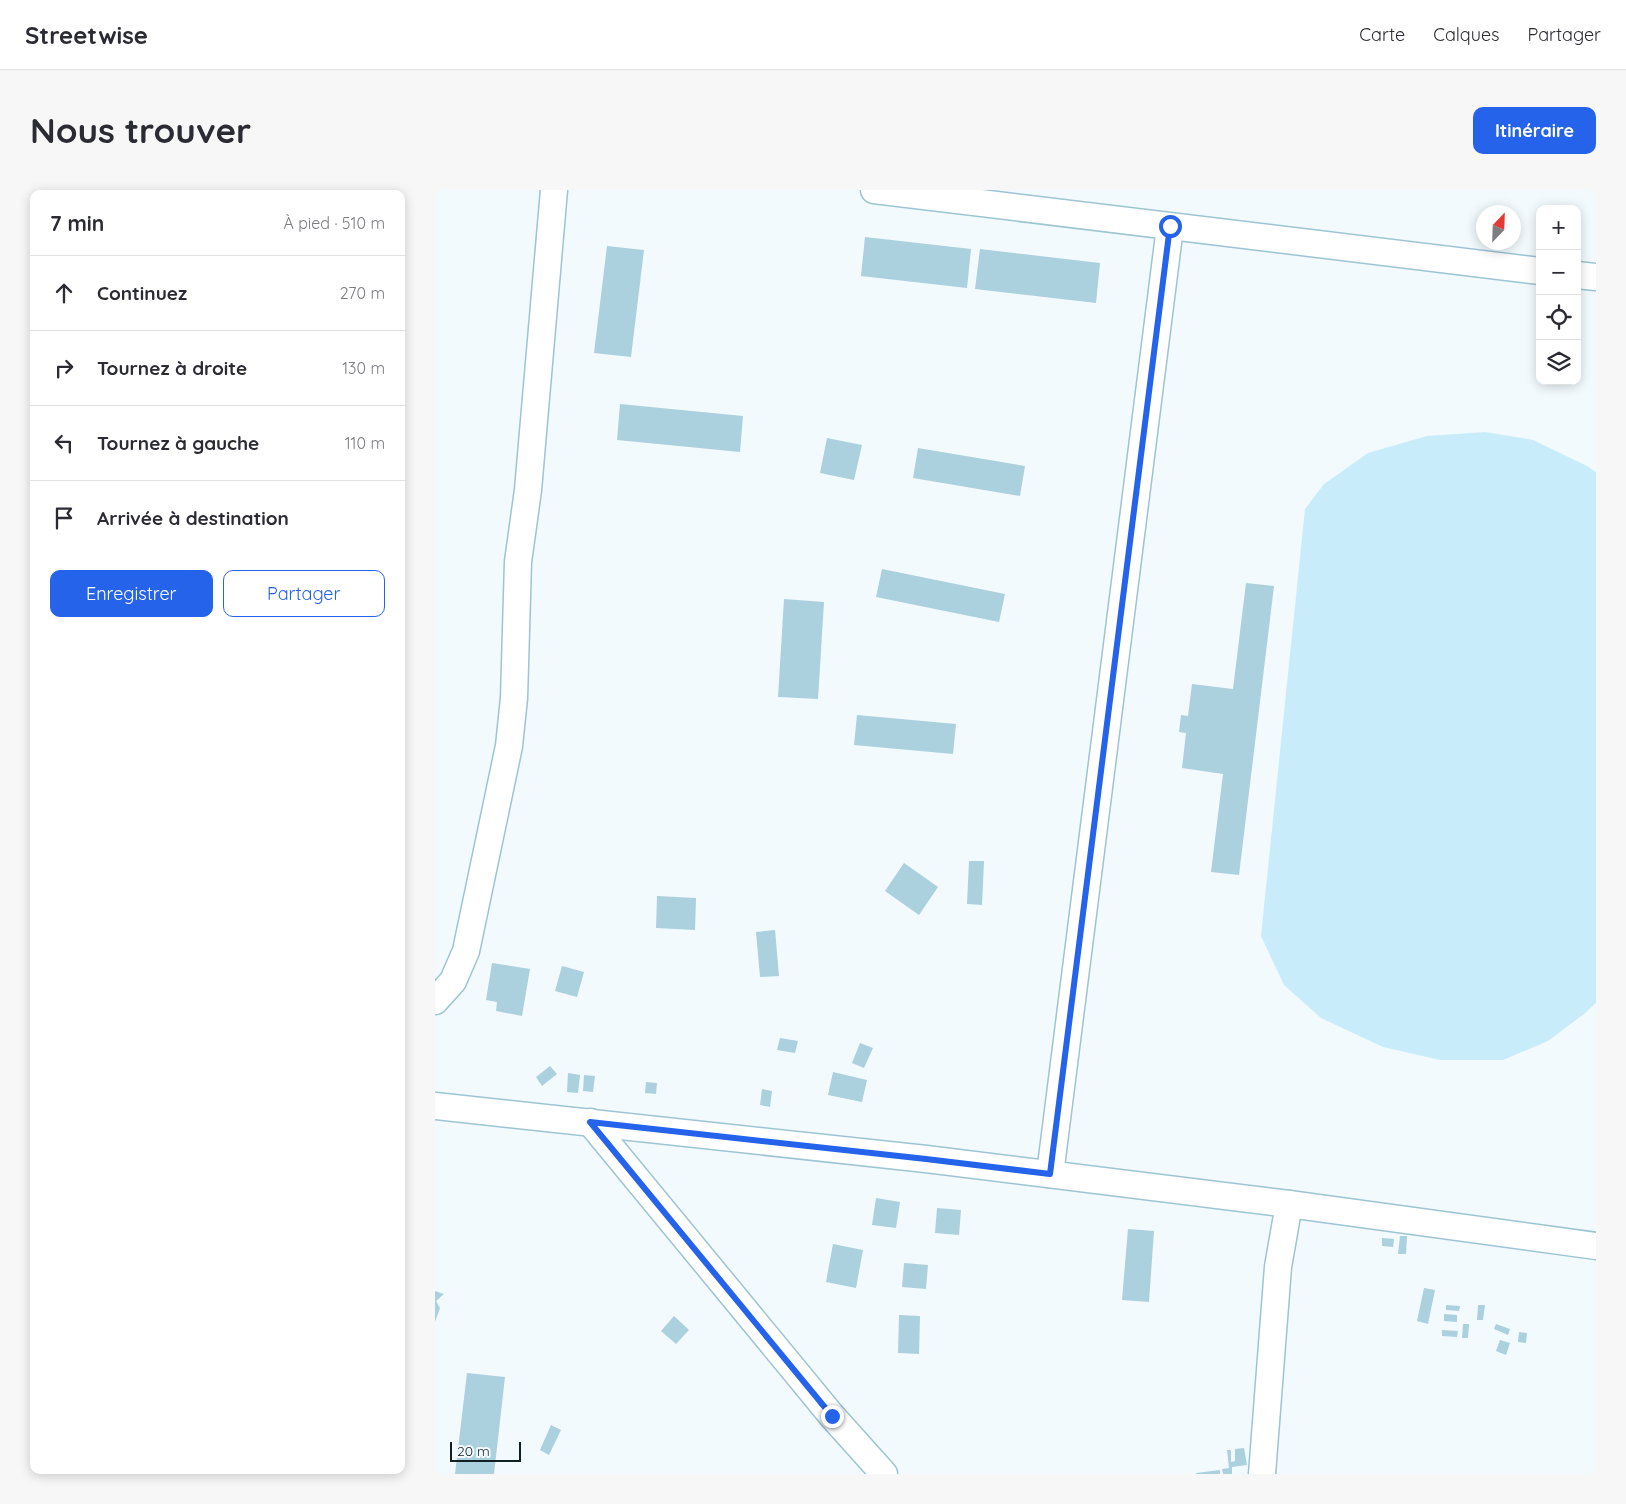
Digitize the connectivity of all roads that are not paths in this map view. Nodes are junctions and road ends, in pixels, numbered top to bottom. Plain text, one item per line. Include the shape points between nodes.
1 (554, 190) edge
2 (874, 190) edge
3 (1170, 226) junction
4 (1536, 271) edge
5 (1581, 275) edge
6 (1596, 277) edge
7 (435, 1001) edge
8 (435, 1106) edge
9 (590, 1122) junction
10 (1050, 1174) junction
11 (1289, 1204) junction
12 (1596, 1246) edge
13 (884, 1474) edge
14 (1262, 1474) edge

1 - 7 street via 528,490 518,562 514,698 509,746 466,951 453,981
2 - 3 street
3 - 4 street
3 - 10 street
5 - 6 street
8 - 9 street
9 - 10 street
9 - 13 street via 832,1416
10 - 11 street
11 - 12 street
11 - 14 street via 1278,1267

